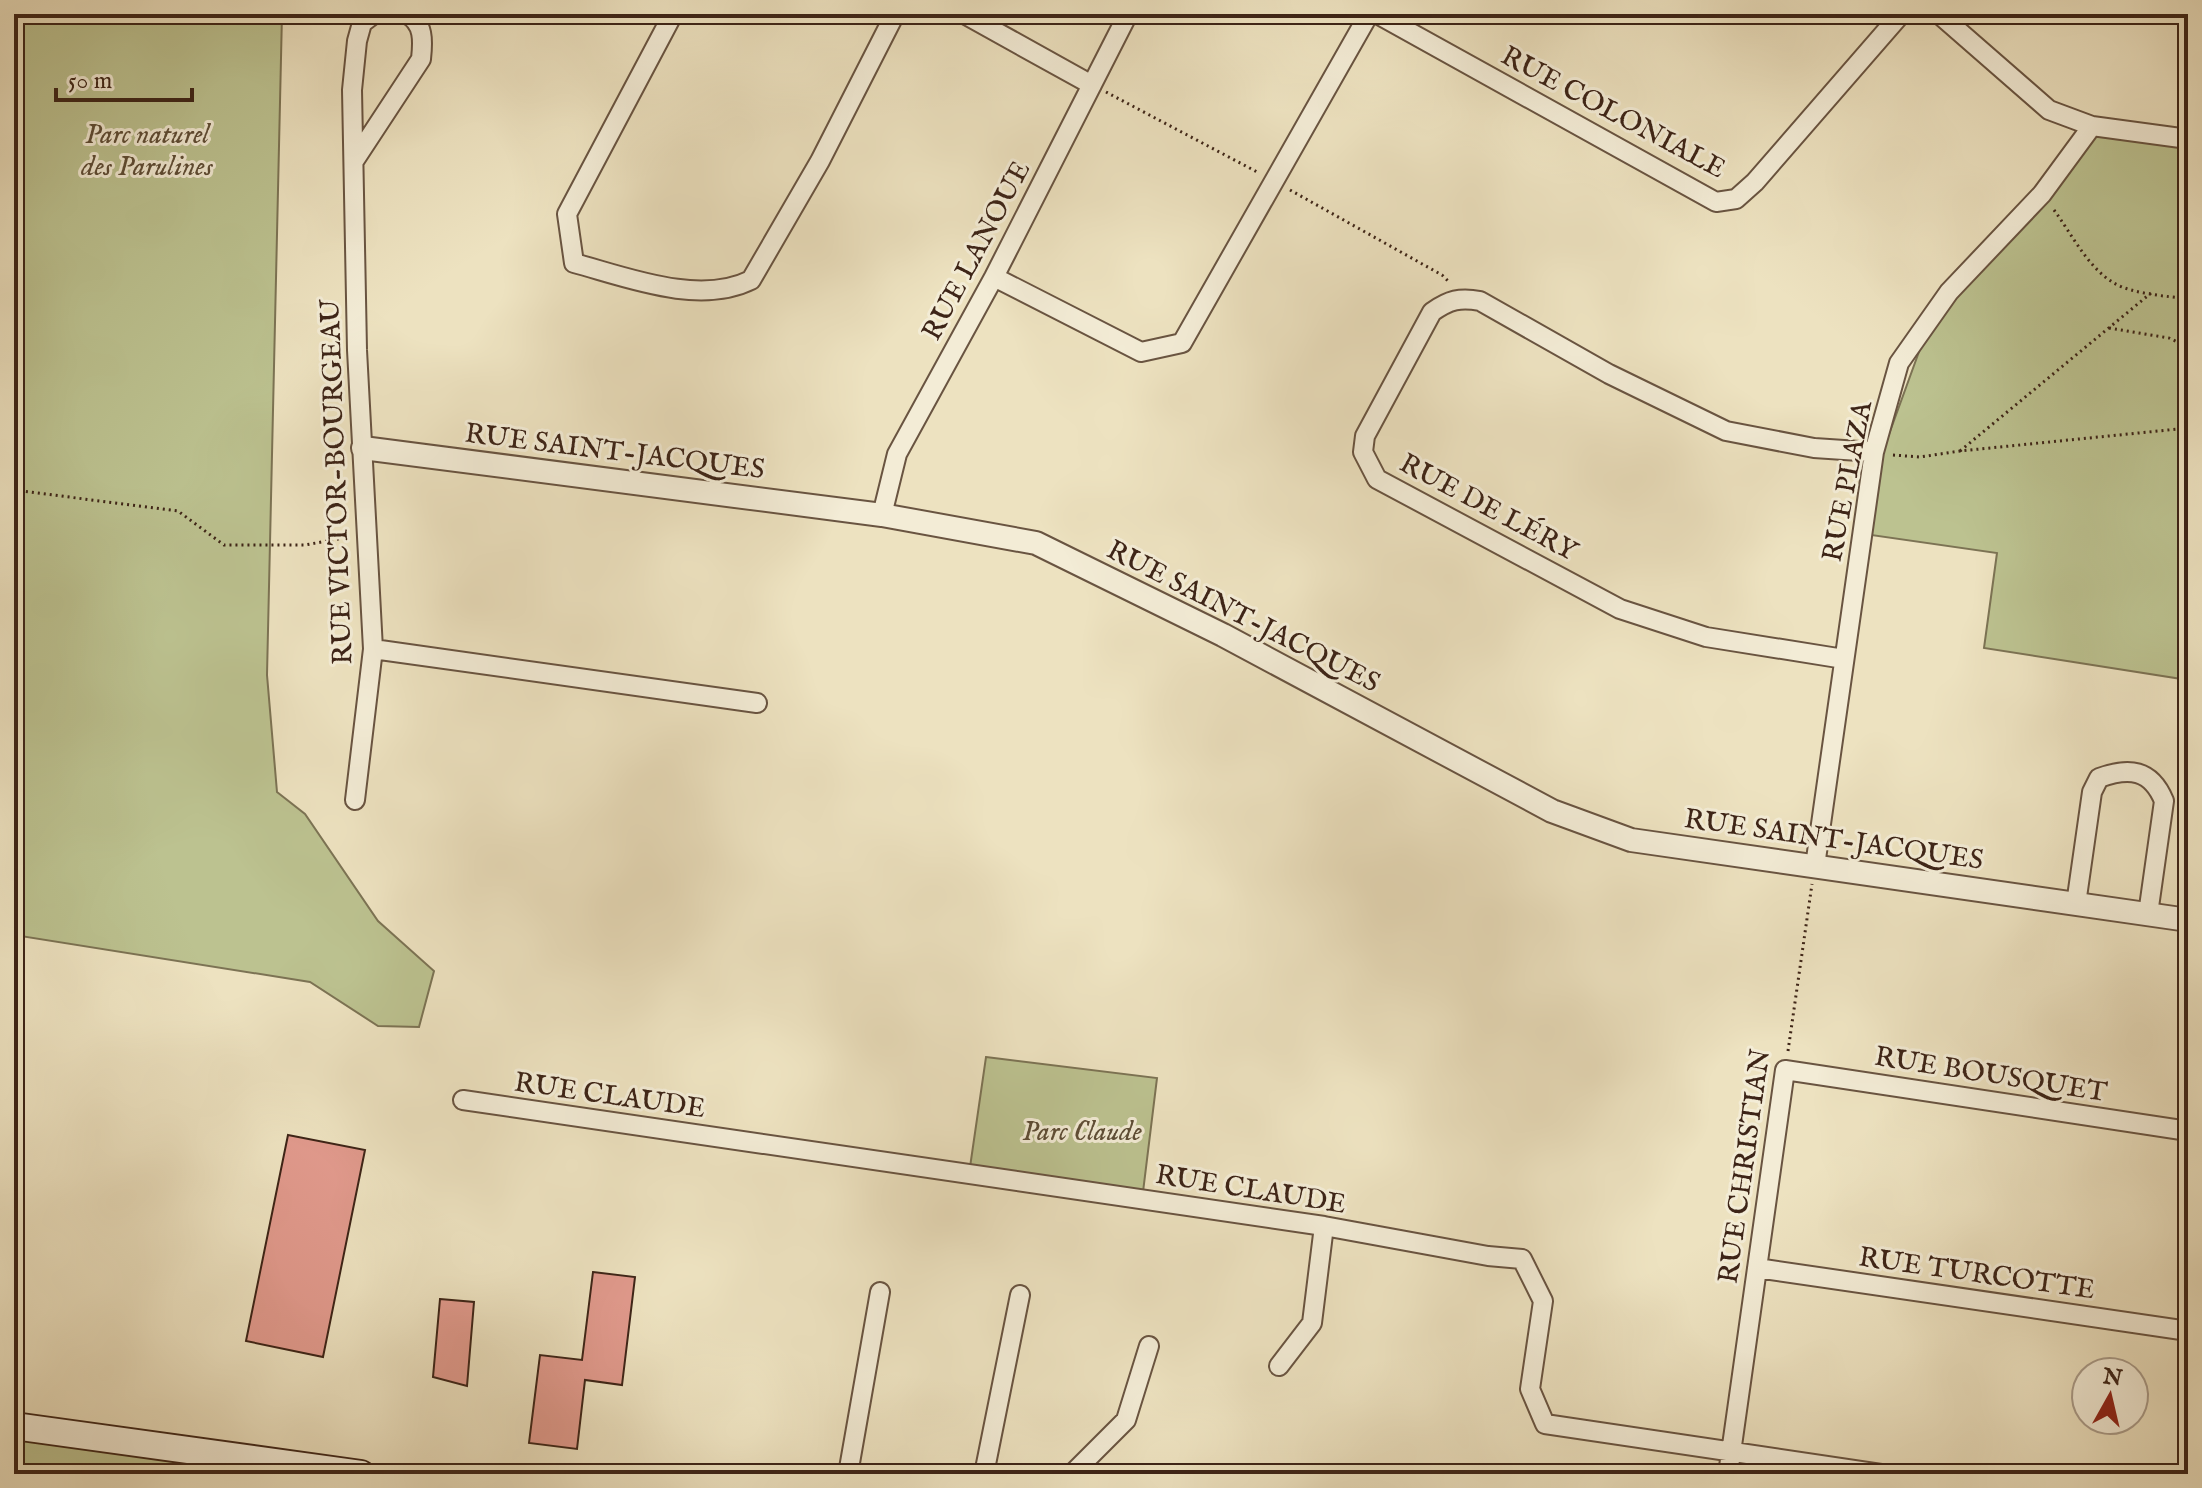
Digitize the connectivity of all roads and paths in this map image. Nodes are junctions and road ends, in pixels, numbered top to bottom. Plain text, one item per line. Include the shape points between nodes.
1 (374, 14) edge
2 (407, 14) edge
3 (673, 14) edge
4 (895, 14) edge
5 (964, 14) edge
6 (1128, 14) edge
7 (1369, 14) edge
8 (1377, 14) edge
9 (1901, 14) edge
10 (1939, 14) edge
11 (1092, 85) junction
12 (2092, 126) junction
13 (2188, 139) edge
14 (354, 161) junction
15 (2042, 194) junction
16 (994, 277) junction
17 (2151, 293) junction
18 (2188, 299) edge
19 (2109, 328) junction
20 (2188, 347) edge
21 (2188, 428) edge
22 (363, 448) junction
23 (1960, 451) junction
24 (1874, 452) junction
25 (14, 490) edge
26 (882, 515) junction
27 (369, 533) junction
28 (373, 649) junction
29 (1844, 659) junction
30 (757, 703) dead end
31 (355, 800) dead end
32 (1815, 866) junction
33 (2076, 904) junction
34 (2148, 914) junction
35 (2188, 920) edge
36 (1785, 1070) junction
37 (463, 1100) dead end
38 (2188, 1131) edge
39 (1324, 1226) junction
40 (1757, 1268) junction
41 (880, 1292) dead end
42 (1020, 1295) dead end
43 (2188, 1331) edge
44 (1149, 1346) dead end
45 (1279, 1366) dead end
46 (14, 1426) edge
47 (1731, 1453) junction
48 (361, 1474) edge
49 (848, 1474) edge
50 (984, 1474) edge
51 (1072, 1474) edge
52 (1728, 1474) edge
53 (1881, 1474) edge

1 - 14 street, RUE VICTOR-BOURGEAU via 362,23 357,41
2 - 14 street via 420,25 421,59
3 - 4 street via 567,214 574,263 665,287 715,290 751,280 820,161
5 - 11 street
6 - 11 street, RUE LANOUE
7 - 16 street via 1182,343 1141,352
8 - 9 street, RUE COLONIALE via 1716,202 1736,199 1755,182
10 - 12 street via 2049,110
11 - 16 street, RUE LANOUE
12 - 13 street
12 - 15 street, RUE PLAZA
14 - 22 street, RUE VICTOR-BOURGEAU
15 - 17 path via 2096,268 2115,284
15 - 24 street, RUE PLAZA via 1949,292 1899,363
16 - 26 street, RUE LANOUE via 897,454
17 - 18 path
17 - 19 path
19 - 20 path via 2169,338
19 - 23 path
21 - 23 path
22 - 26 street, RUE SAINT-JACQUES
22 - 27 street, RUE VICTOR-BOURGEAU
23 - 24 path via 1920,457
24 - 29 street, RUE PLAZA
24 - 29 street, RUE DE LÉRY via 1814,448 1726,431 1609,374 1480,301 1464,298 1447,301 1432,312 1365,436 1363,452 1377,479 1620,609 1706,637
25 - 27 path via 178,511 224,545 305,545
26 - 32 street, RUE SAINT-JACQUES via 1036,543 1223,635 1552,811 1631,840
27 - 28 street, RUE VICTOR-BOURGEAU
28 - 30 street
28 - 31 street, RUE VICTOR-BOURGEAU
29 - 32 street, RUE PLAZA
32 - 33 street, RUE SAINT-JACQUES
32 - 36 path, RUE CHRISTIAN
33 - 34 street, RUE SAINT-JACQUES
33 - 34 street via 2092,792 2099,778 2124,771 2137,773 2158,788 2164,801
34 - 35 street, RUE SAINT-JACQUES
36 - 38 street, RUE BOUSQUET
36 - 40 street, RUE CHRISTIAN
37 - 39 street, RUE CLAUDE
39 - 45 street via 1312,1323
39 - 47 street, RUE CLAUDE via 1522,1259 1543,1301 1530,1389 1545,1424
40 - 43 street, RUE TURCOTTE
40 - 47 street, RUE CHRISTIAN
41 - 49 street
42 - 50 street
44 - 51 street via 1126,1420
46 - 48 main road
47 - 52 street, RUE CHRISTIAN
47 - 53 street, RUE CLAUDE

